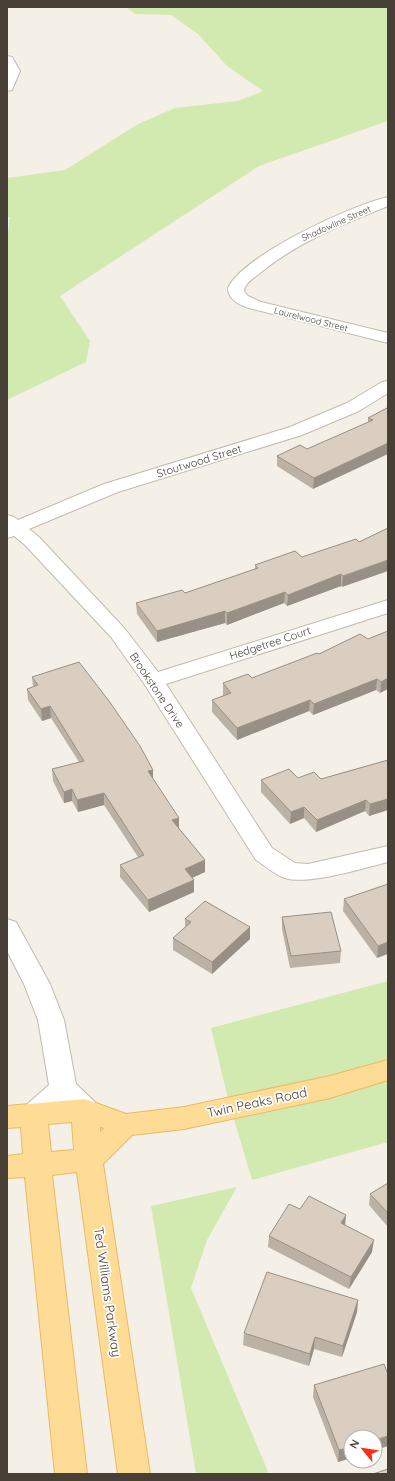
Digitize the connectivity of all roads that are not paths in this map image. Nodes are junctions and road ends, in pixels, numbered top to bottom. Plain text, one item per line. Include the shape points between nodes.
1 (7, 60) edge
2 (7, 87) edge
3 (388, 201) edge
4 (237, 295) joint
5 (388, 338) edge
6 (388, 386) edge
7 (10, 527) edge
8 (388, 606) edge
9 (153, 681) junction
10 (388, 854) edge
11 (7, 928) edge
12 (388, 1070) edge
13 (63, 1088) junction
14 (85, 1110) junction
15 (34, 1115) junction
16 (7, 1117) edge
17 (124, 1125) junction
18 (89, 1160) junction
19 (37, 1164) junction
20 (7, 1167) edge
21 (71, 1474) edge
22 (134, 1474) edge

1 - 2 street via 14,71
3 - 4 street, Shadowline Street via 318,230 272,256 237,285
4 - 5 street, Laurelwood Street via 255,305
6 - 7 street, Stoutwood Street via 353,407 296,431 111,488
7 - 9 street, Brookstone Drive via 32,541 118,633
8 - 9 street, Hedgetree Court
9 - 10 street, Brookstone Drive via 264,854 290,871 308,872
11 - 13 street via 37,984 51,1020
12 - 17 main road, Twin Peaks Road via 330,1087 192,1116
13 - 14 street
13 - 15 street
14 - 15 main road, Twin Peaks Road
14 - 17 main road, Twin Peaks Road
14 - 18 main road, Ted Williams Parkway
15 - 16 main road, Twin Peaks Road
15 - 19 main road
17 - 18 main road
18 - 19 main road
18 - 22 main road, Ted Williams Parkway
19 - 20 main road
19 - 21 main road

